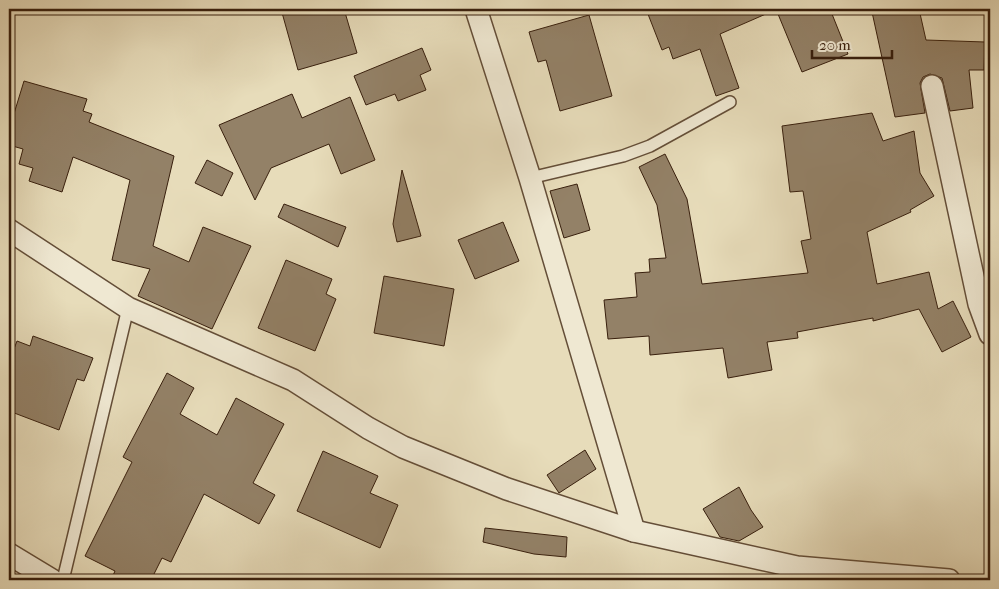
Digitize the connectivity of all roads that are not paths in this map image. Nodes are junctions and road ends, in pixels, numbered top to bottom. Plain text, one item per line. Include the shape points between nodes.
1 (476, 9) edge
2 (932, 86) dead end
3 (730, 102) dead end
4 (530, 178) junction
5 (9, 230) edge
6 (128, 308) junction
7 (990, 334) edge
8 (634, 531) junction
9 (9, 554) edge
10 (52, 580) edge
11 (63, 580) edge
12 (949, 580) edge

1 - 4 street
2 - 7 street via 980,304
3 - 4 lane via 650,146 623,156
4 - 8 street
5 - 6 street
6 - 8 street via 293,380 403,447 507,489
6 - 11 lane
8 - 12 street via 797,567
9 - 10 street

